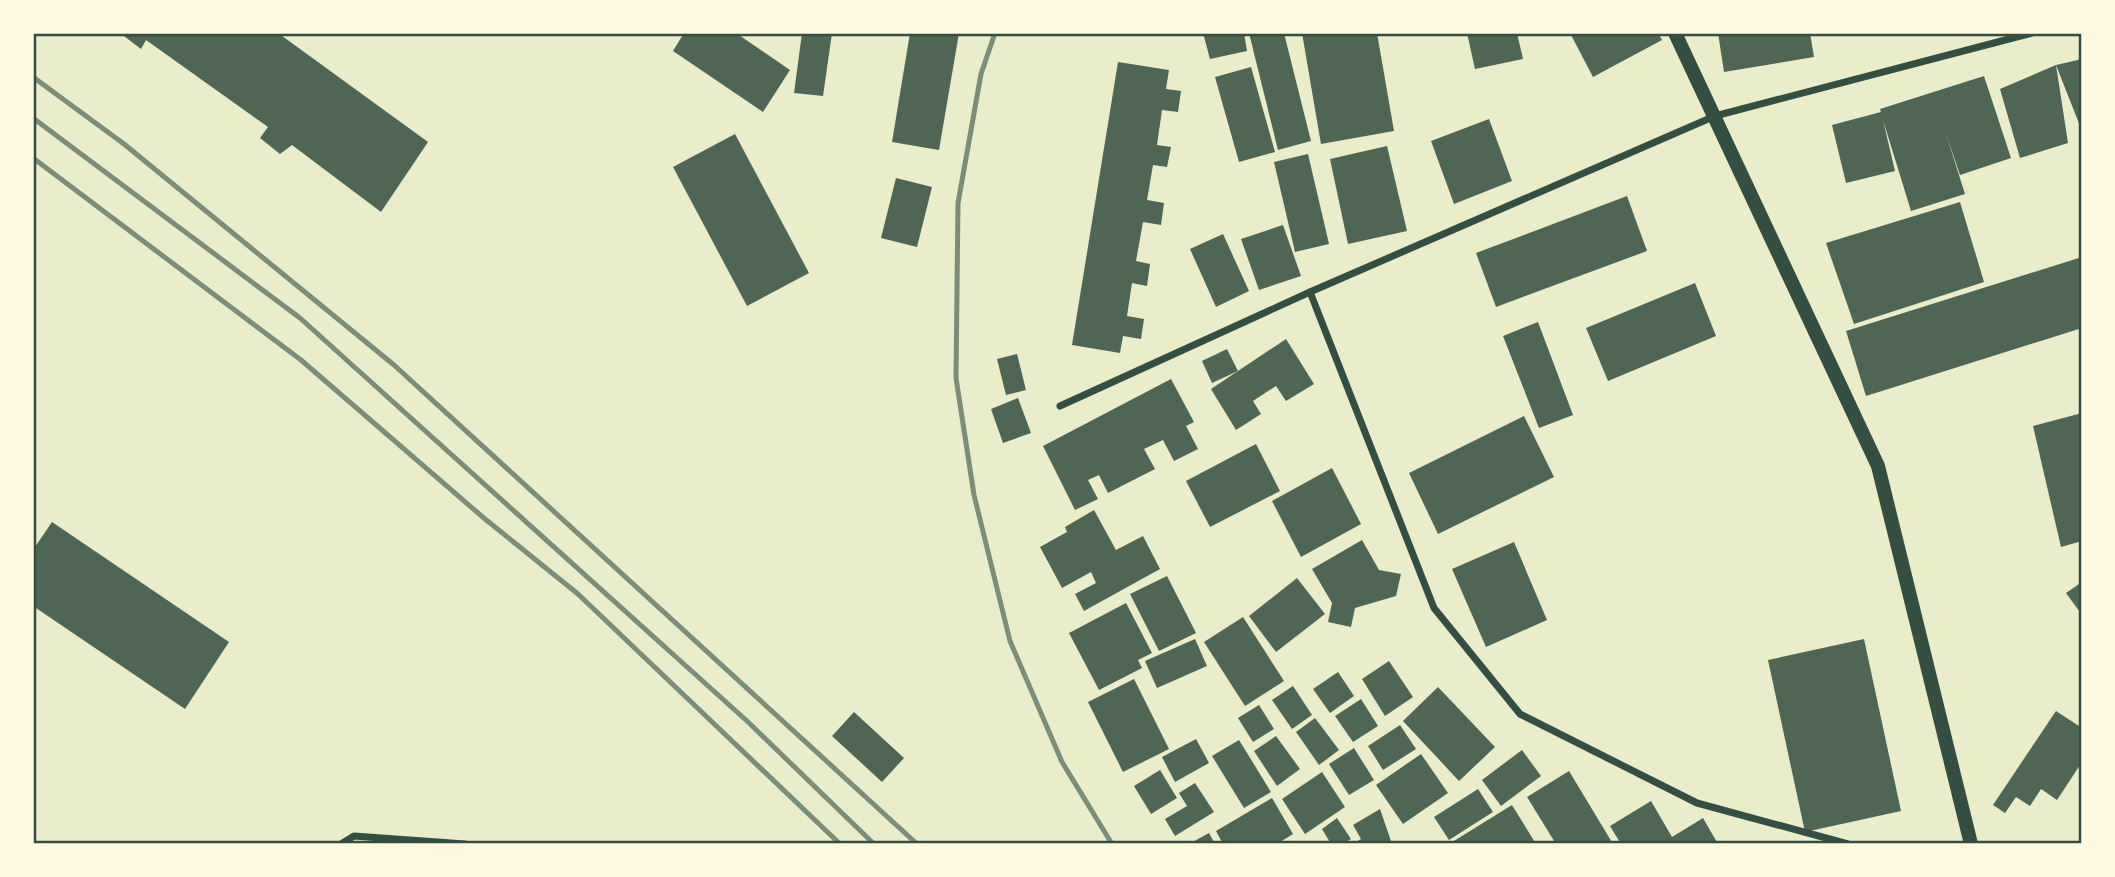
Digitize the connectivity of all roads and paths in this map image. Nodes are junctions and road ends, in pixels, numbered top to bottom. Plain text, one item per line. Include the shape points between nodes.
1 (1675, 33) edge
2 (2032, 33) edge
3 (1715, 116) junction
4 (1310, 292) junction
5 (1060, 406) dead end
6 (341, 844) edge
7 (464, 844) edge
8 (1848, 844) edge
9 (1971, 844) edge

1 - 3 main road
2 - 3 street
3 - 4 street
3 - 9 main road via 1878,466
4 - 5 street
4 - 8 street via 1434,608 1520,714 1698,803
6 - 7 street via 354,836

